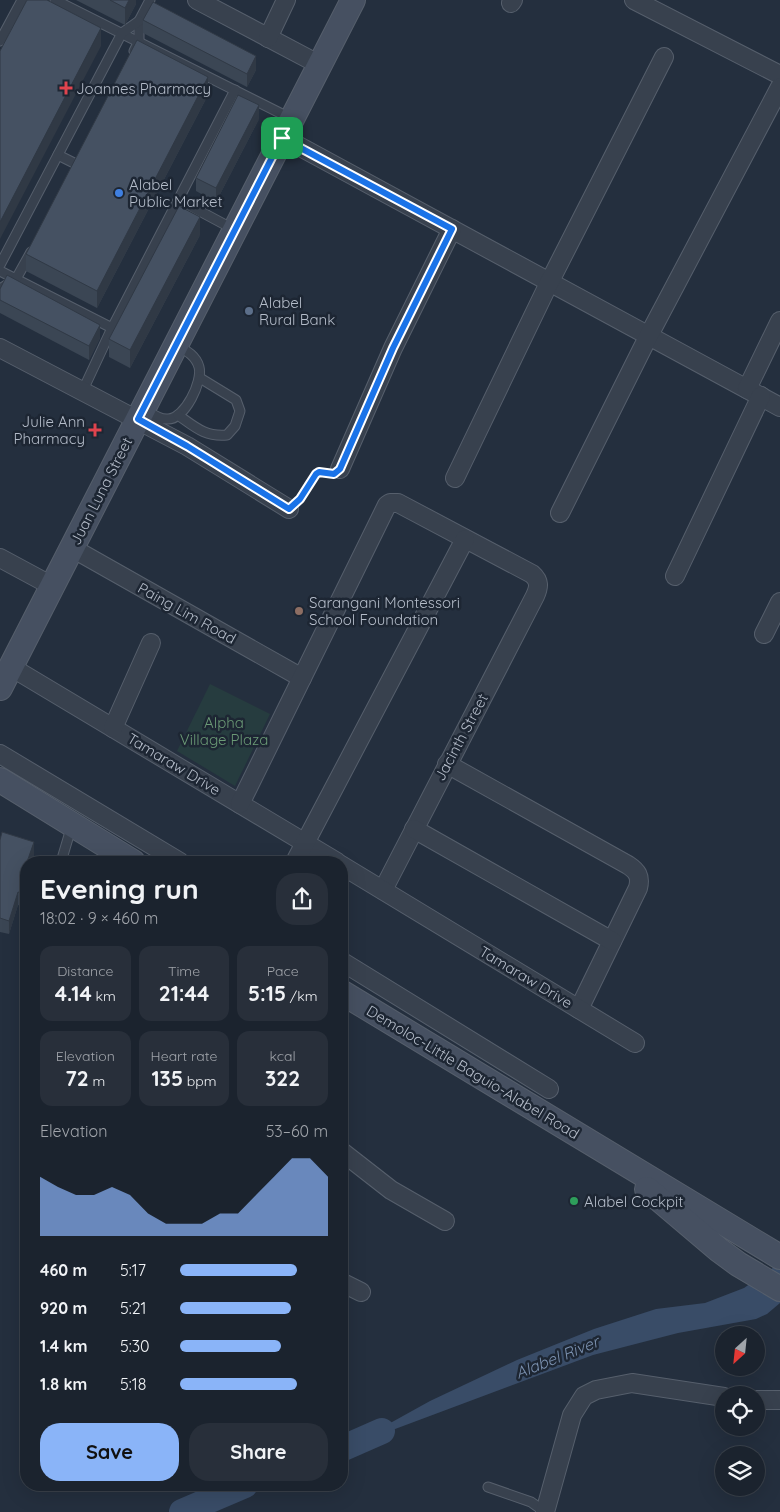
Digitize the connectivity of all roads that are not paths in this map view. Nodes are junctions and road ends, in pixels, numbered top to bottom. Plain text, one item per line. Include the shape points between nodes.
1 (22, 0) edge
2 (55, 0) edge
3 (150, 0) edge
4 (197, 0) edge
5 (286, 0) edge
6 (353, 0) edge
7 (634, 0) edge
8 (139, 21) junction
9 (122, 33) junction
10 (268, 38) junction
11 (0, 41) edge
12 (140, 41) junction
13 (664, 57) dead end
14 (129, 61) edge
15 (320, 64) junction
16 (780, 75) edge
17 (780, 87) edge
18 (235, 90) junction
19 (287, 128) junction
20 (58, 155) junction
21 (76, 165) edge
22 (178, 200) junction
23 (452, 229) junction
24 (235, 230) junction
25 (37, 240) edge
26 (0, 265) edge
27 (0, 271) edge
28 (16, 279) junction
29 (550, 282) junction
30 (0, 288) edge
31 (780, 321) edge
32 (112, 328) junction
33 (649, 335) junction
34 (176, 345) junction
35 (0, 348) edge
36 (200, 378) junction
37 (83, 390) junction
38 (754, 392) junction
39 (780, 407) edge
40 (178, 415) junction
41 (147, 418) junction
42 (340, 469) road end
43 (455, 478) dead end
44 (289, 509) road end
45 (560, 513) dead end
46 (465, 539) junction
47 (72, 548) junction
48 (0, 558) edge
49 (675, 576) dead end
50 (52, 586) junction
51 (780, 602) edge
52 (764, 634) dead end
53 (151, 643) dead end
54 (11, 667) junction
55 (302, 678) junction
56 (0, 688) edge
57 (113, 728) junction
58 (0, 754) edge
59 (447, 764) junction
60 (0, 780) edge
61 (240, 804) junction
62 (72, 824) junction
63 (414, 829) junction
64 (305, 843) junction
65 (63, 856) edge
66 (123, 856) edge
67 (170, 856) edge
68 (298, 856) edge
69 (327, 856) edge
70 (348, 869) edge
71 (383, 890) junction
72 (612, 941) junction
73 (348, 965) edge
74 (348, 1001) edge
75 (579, 1009) junction
76 (635, 1043) dead end
77 (549, 1089) dead end
78 (605, 1151) junction
79 (348, 1156) edge
80 (445, 1221) dead end
81 (778, 1252) edge
82 (348, 1286) edge
83 (780, 1289) edge
84 (361, 1292) dead end
85 (715, 1396) edge
86 (765, 1400) edge
87 (780, 1400) edge
88 (488, 1487) dead end
89 (545, 1512) edge

1 - 11 lane
2 - 9 lane
3 - 8 lane
4 - 10 street
5 - 10 street
6 - 15 main road, Juan Luna Street
7 - 16 street
8 - 9 lane
8 - 12 lane
9 - 12 lane
9 - 20 lane
10 - 15 street
12 - 14 lane
12 - 18 lane
13 - 29 street
15 - 19 main road, Juan Luna Street
17 - 33 street
18 - 19 lane
18 - 22 lane
19 - 23 street
19 - 24 main road, Juan Luna Street
20 - 21 lane
20 - 26 lane
22 - 24 lane
22 - 32 lane
23 - 29 street
23 - 42 street via 393,348
24 - 34 main road, Juan Luna Street
25 - 28 lane
27 - 28 lane
28 - 30 lane
28 - 32 lane
29 - 33 street
29 - 43 street
31 - 38 street
32 - 37 lane
33 - 38 street
33 - 45 street
34 - 36 lane via 191,354 199,366
34 - 41 main road, Juan Luna Street
35 - 37 street
36 - 40 lane via 186,408
36 - 40 lane via 236,400 240,411 235,426 226,435 215,436 204,433
37 - 41 street
38 - 39 street
38 - 49 street
40 - 41 lane via 169,420
41 - 44 street
41 - 47 main road, Juan Luna Street
46 - 55 street via 398,503 390,503 384,509
46 - 59 street, Jacinth Street via 532,574 539,584
46 - 64 street
47 - 50 main road, Juan Luna Street
47 - 55 street, Paing Lim Road
48 - 50 street
50 - 54 main road, Juan Luna Street
51 - 52 street
53 - 57 street
54 - 56 main road, Juan Luna Street
54 - 57 street, Tamaraw Drive
55 - 61 street
57 - 61 street, Tamaraw Drive
58 - 67 street
59 - 63 street, Jacinth Street
59 - 72 street via 635,870 639,875 638,888
60 - 62 main road
61 - 64 street, Tamaraw Drive
62 - 65 lane
62 - 66 main road
63 - 71 street, Jacinth Street
63 - 72 street
64 - 68 street
64 - 69 street, Tamaraw Drive
70 - 71 street, Tamaraw Drive
71 - 75 street, Tamaraw Drive
72 - 75 street
73 - 77 street
74 - 78 main road, Demoloc-Little Baguio-Alabel Road
75 - 76 street, Tamaraw Drive
78 - 81 main road, Demoloc-Little Baguio-Alabel Road
78 - 83 main road, Demoloc-Little Baguio-Alabel Road via 693,1230 732,1260
79 - 80 street via 391,1190
82 - 84 street
85 - 89 street via 632,1383 596,1390 584,1396 572,1415
86 - 87 street
88 - 89 lane via 531,1502

